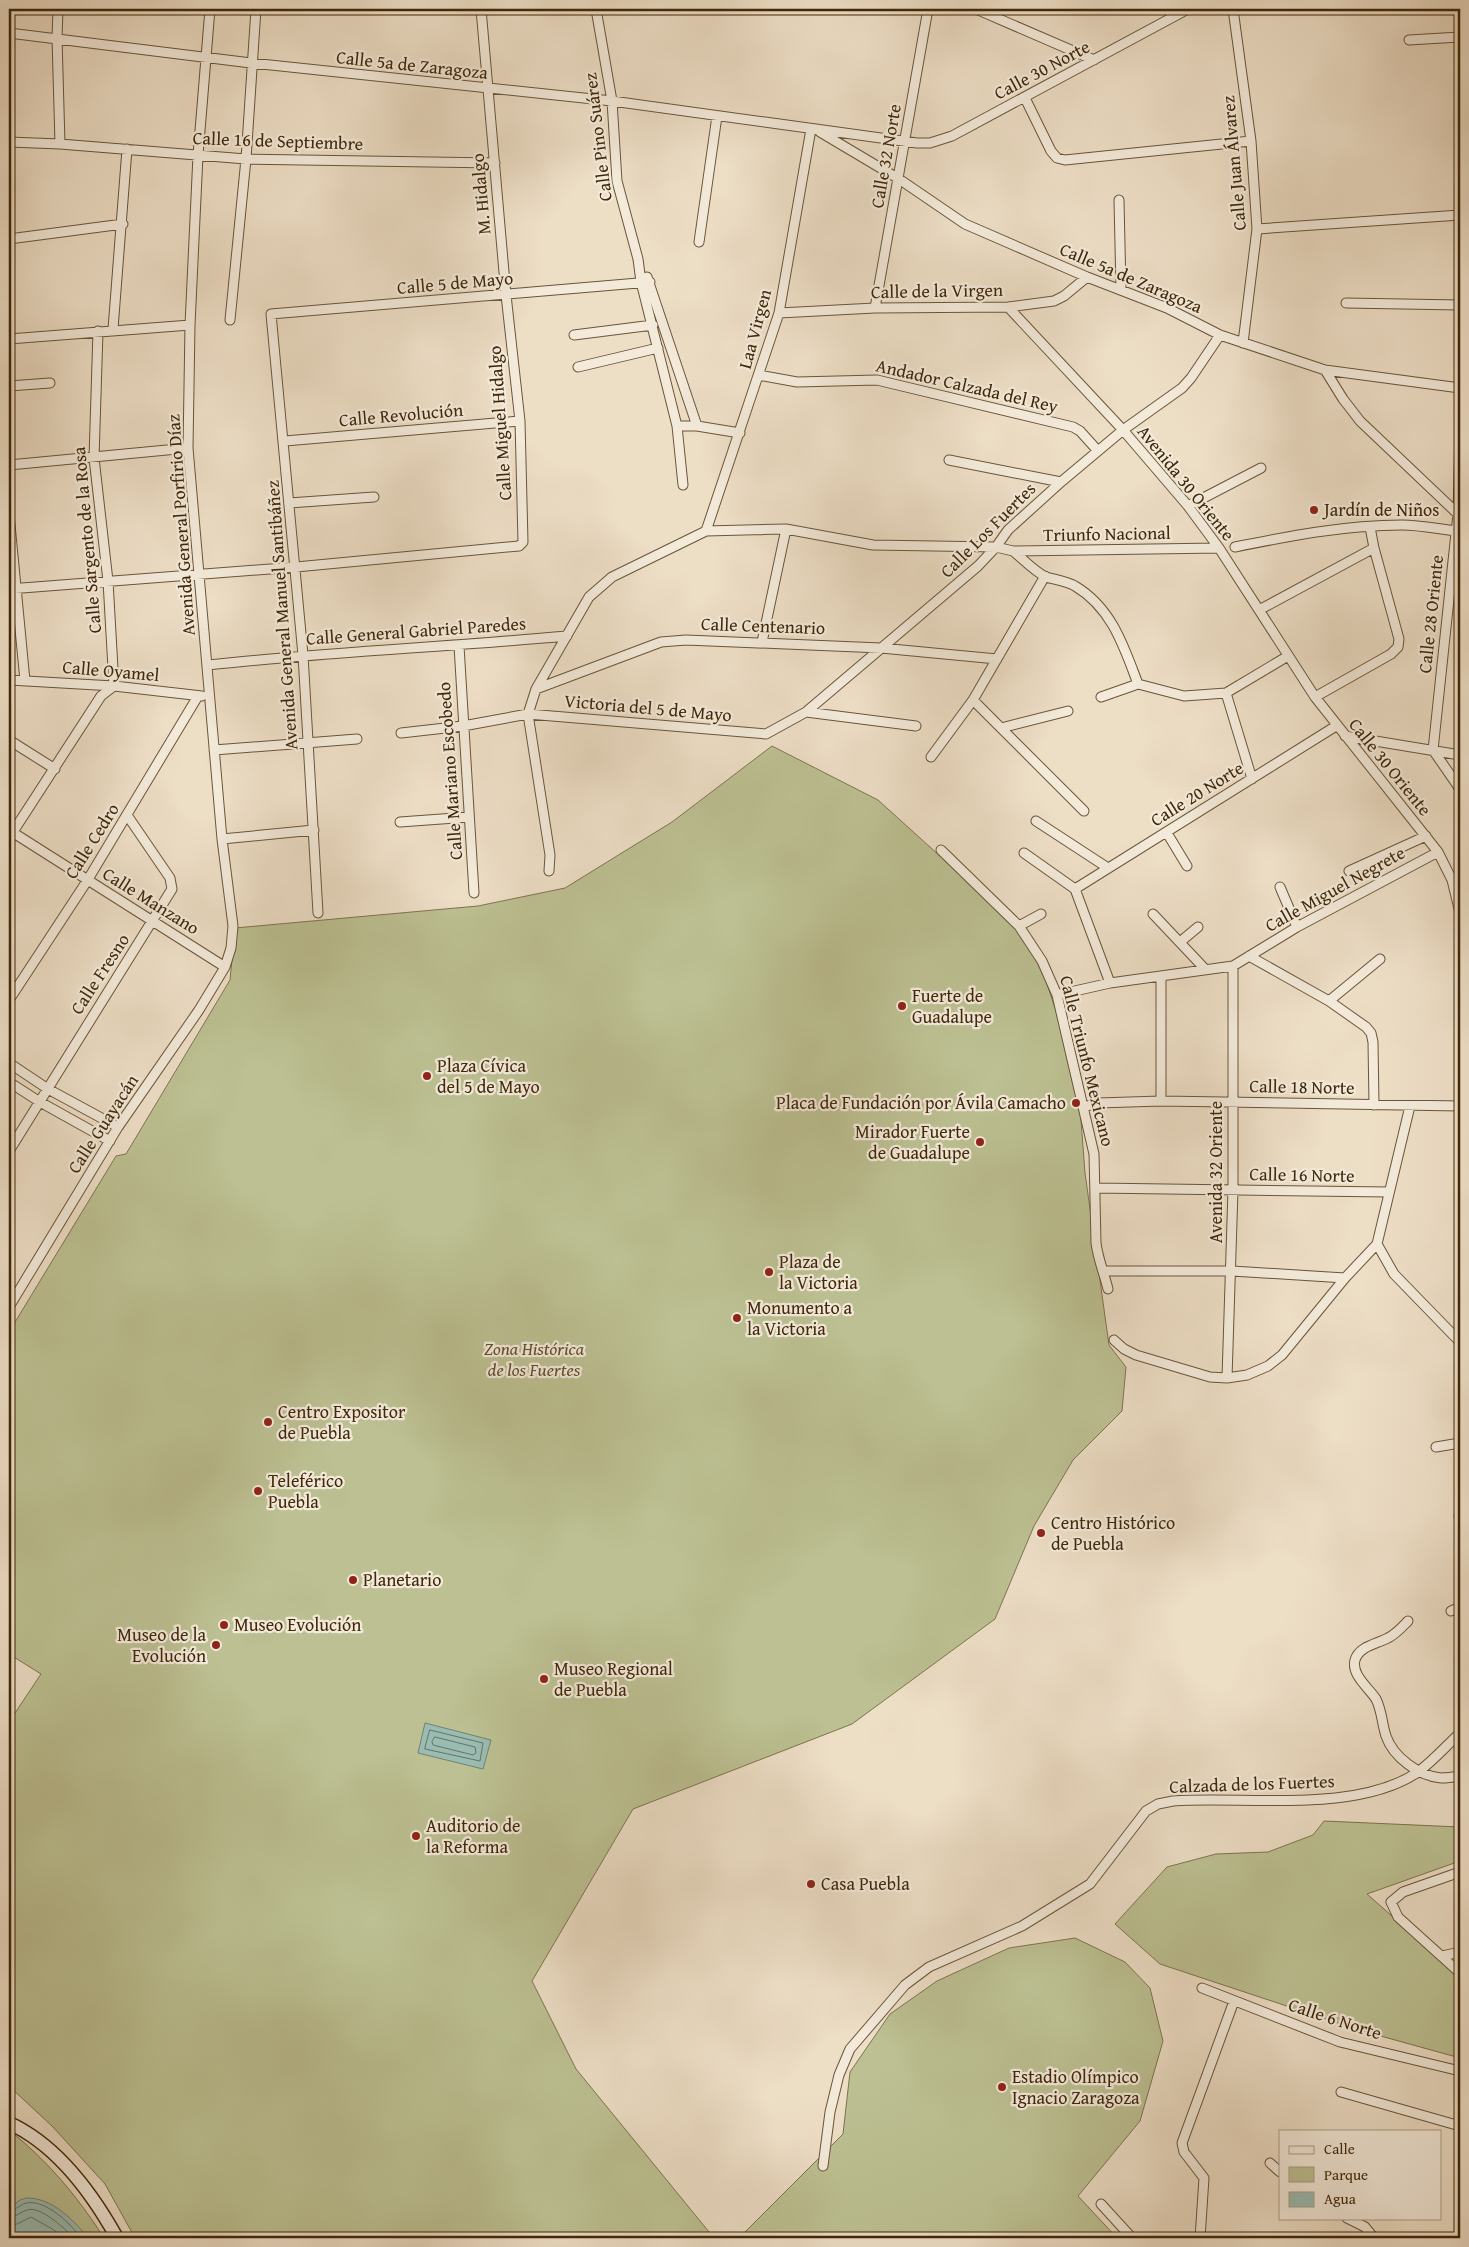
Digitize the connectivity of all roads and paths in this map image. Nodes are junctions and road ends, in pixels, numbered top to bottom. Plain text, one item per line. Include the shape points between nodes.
1 (58, 9) edge
2 (210, 9) edge
3 (256, 9) edge
4 (482, 9) edge
5 (596, 9) edge
6 (928, 9) edge
7 (976, 9) edge
8 (1188, 9) edge
9 (1233, 9) edge
10 (9, 32) edge
11 (1460, 37) edge
12 (57, 38) junction
13 (1409, 40) dead end
14 (208, 56) junction
15 (1460, 58) edge
16 (1094, 60) junction
17 (251, 63) junction
18 (487, 89) junction
19 (1025, 98) junction
20 (612, 100) junction
21 (717, 116) junction
22 (814, 130) junction
23 (1251, 141) junction
24 (9, 142) edge
25 (906, 142) junction
26 (60, 144) junction
27 (127, 149) junction
28 (198, 155) junction
29 (246, 159) junction
30 (495, 163) junction
31 (899, 179) junction
32 (1119, 200) dead end
33 (1460, 213) edge
34 (123, 224) junction
35 (1258, 229) junction
36 (9, 239) edge
37 (699, 242) dead end
38 (1086, 277) junction
39 (645, 282) junction
40 (1121, 289) junction
41 (506, 295) junction
42 (1346, 303) dead end
43 (1460, 305) edge
44 (1008, 307) junction
45 (875, 308) junction
46 (779, 313) junction
47 (271, 314) joint
48 (230, 320) dead end
49 (190, 325) junction
50 (653, 325) junction
51 (113, 329) junction
52 (98, 331) junction
53 (574, 335) dead end
54 (1220, 335) junction
55 (9, 339) edge
56 (1243, 344) junction
57 (658, 348) junction
58 (578, 367) dead end
59 (679, 370) junction
60 (1325, 370) junction
61 (665, 373) junction
62 (759, 375) junction
63 (50, 383) dead end
64 (9, 386) edge
65 (1460, 388) edge
66 (520, 421) junction
67 (677, 426) junction
68 (697, 426) junction
69 (1123, 430) junction
70 (740, 433) junction
71 (1460, 434) edge
72 (285, 441) junction
73 (188, 448) junction
74 (1098, 451) junction
75 (94, 458) junction
76 (949, 460) dead end
77 (9, 465) edge
78 (1261, 468) dead end
79 (1061, 482) junction
80 (683, 485) dead end
81 (374, 497) dead end
82 (290, 503) junction
83 (1188, 506) junction
84 (9, 514) edge
85 (1459, 515) edge
86 (9, 526) edge
87 (1370, 527) junction
88 (786, 529) junction
89 (706, 531) junction
90 (1456, 531) junction
91 (996, 547) junction
92 (1235, 547) dead end
93 (1219, 548) junction
94 (1374, 548) junction
95 (1013, 551) junction
96 (296, 567) junction
97 (198, 574) junction
98 (1045, 576) junction
99 (108, 581) junction
100 (12, 589) edge
101 (1259, 610) junction
102 (567, 636) junction
103 (762, 642) junction
104 (459, 646) junction
105 (881, 648) junction
106 (304, 655) junction
107 (1288, 656) junction
108 (997, 659) junction
109 (208, 665) junction
110 (9, 680) edge
111 (25, 681) junction
112 (1138, 684) junction
113 (114, 686) junction
114 (536, 689) junction
115 (1226, 693) junction
116 (198, 696) junction
117 (209, 696) junction
118 (1101, 697) dead end
119 (1314, 697) junction
120 (973, 700) junction
121 (1068, 711) dead end
122 (806, 712) junction
123 (528, 714) junction
124 (463, 726) junction
125 (916, 726) dead end
126 (1336, 726) junction
127 (1001, 728) junction
128 (401, 734) dead end
129 (766, 734) joint
130 (1345, 736) junction
131 (357, 738) dead end
132 (9, 740) edge
133 (308, 742) junction
134 (214, 750) junction
135 (1433, 750) junction
136 (1460, 755) edge
137 (931, 757) dead end
138 (55, 769) junction
139 (1252, 779) junction
140 (1460, 789) edge
141 (1084, 811) dead end
142 (127, 815) junction
143 (469, 817) junction
144 (1036, 821) dead end
145 (400, 822) dead end
146 (314, 830) junction
147 (1167, 833) junction
148 (10, 834) edge
149 (1426, 836) junction
150 (222, 839) junction
151 (940, 850) dead end
152 (1438, 852) junction
153 (1024, 853) dead end
154 (1187, 866) dead end
155 (1108, 868) junction
156 (549, 871) dead end
157 (1349, 871) dead end
158 (87, 881) junction
159 (1280, 887) dead end
160 (1075, 889) junction
161 (474, 894) dead end
162 (318, 913) dead end
163 (1460, 913) edge
164 (1041, 914) dead end
165 (1153, 914) dead end
166 (152, 922) junction
167 (1019, 926) junction
168 (1198, 927) dead end
169 (1297, 927) junction
170 (1180, 942) junction
171 (1249, 956) junction
172 (1380, 959) dead end
173 (227, 964) junction
174 (1233, 966) junction
175 (1204, 969) junction
176 (1161, 977) junction
177 (1110, 983) junction
178 (1057, 994) junction
179 (9, 1000) edge
180 (1329, 1001) junction
181 (9, 1063) edge
182 (9, 1082) edge
183 (48, 1089) junction
184 (1161, 1101) junction
185 (40, 1102) junction
186 (1233, 1102) junction
187 (1374, 1105) junction
188 (1410, 1106) junction
189 (1460, 1106) edge
190 (1084, 1108) junction
191 (118, 1127) junction
192 (110, 1141) junction
193 (9, 1151) edge
194 (1096, 1188) junction
195 (1233, 1190) junction
196 (1388, 1192) junction
197 (1377, 1244) junction
198 (1104, 1271) junction
199 (1232, 1271) junction
200 (1345, 1278) junction
201 (1108, 1289) dead end
202 (9, 1307) edge
203 (1114, 1340) dead end
204 (1460, 1342) edge
205 (1227, 1378) junction
206 (1460, 1443) edge
207 (1436, 1447) dead end
208 (1408, 1620) dead end
209 (1460, 1733) edge
210 (1419, 1771) junction
211 (1460, 1776) edge
212 (1460, 1872) edge
213 (1460, 1952) edge
214 (1442, 1956) junction
215 (1460, 1973) edge
216 (1202, 1988) dead end
217 (1234, 2001) junction
218 (1460, 2071) edge
219 (1341, 2092) dead end
220 (9, 2114) edge
221 (9, 2123) edge
222 (1460, 2126) edge
223 (22, 2129) junction
224 (1270, 2163) dead end
225 (824, 2166) dead end
226 (1279, 2171) edge
227 (1101, 2204) dead end
228 (1351, 2220) edge
229 (117, 2238) edge
230 (1132, 2238) edge
231 (1200, 2238) edge
232 (1374, 2238) edge

1 - 12 street
2 - 14 street, Avenida General Porfirio Díaz
3 - 17 street
4 - 18 street, M. Hidalgo
5 - 20 street, Calle Pino Suárez
6 - 25 street, Calle 32 Norte
7 - 16 street
8 - 16 street, Calle 30 Norte
9 - 23 street, Calle Juan Álvarez
10 - 12 street, Calle 5a de Zaragoza
11 - 13 street
12 - 14 street, Calle 5a de Zaragoza
12 - 26 street
14 - 17 street, Calle 5a de Zaragoza
14 - 28 street, Avenida General Porfirio Díaz
15 - 33 street
16 - 19 street, Calle 30 Norte
17 - 18 street, Calle 5a de Zaragoza
17 - 29 street
18 - 20 street, Calle 5a de Zaragoza
18 - 30 street, M. Hidalgo
19 - 23 street via 1051,151 1057,158 1065,160
19 - 25 street, Calle 30 Norte via 941,140
20 - 21 street, Calle 5a de Zaragoza
20 - 39 street, Calle Pino Suárez via 617,181
21 - 22 street, Calle 5a de Zaragoza
21 - 37 street
22 - 25 street, Calle 30 Norte
22 - 31 street, Calle 5a de Zaragoza
22 - 46 street, Laa Virgen
23 - 35 street, Calle Juan Álvarez
24 - 26 street, Calle 16 de Septiembre
25 - 31 street, Calle 32 Norte
26 - 27 street, Calle 16 de Septiembre
27 - 28 street, Calle 16 de Septiembre
27 - 34 street
28 - 29 street, Calle 16 de Septiembre
28 - 49 street, Avenida General Porfirio Díaz
29 - 30 street, Calle 16 de Septiembre
29 - 48 street
30 - 41 street, M. Hidalgo
31 - 38 street, Calle 5a de Zaragoza via 965,224
31 - 45 street, Calle 32 Norte
32 - 40 street
33 - 35 street
34 - 36 street
34 - 51 street
35 - 56 street, Calle Juan Álvarez
38 - 40 street, Calle 5a de Zaragoza
38 - 44 street, Calle de la Virgen via 1054,301
39 - 41 street, Calle 5 de Mayo
39 - 50 street, Calle Pino Suárez
39 - 59 street, Calle Pino Suárez
40 - 54 street, Calle 5a de Zaragoza
41 - 47 street, Calle 5 de Mayo
41 - 66 street, Calle Miguel Hidalgo
42 - 43 street
44 - 45 street, Calle de la Virgen
44 - 69 street, Avenida 30 Oriente
45 - 46 street, Calle de la Virgen
46 - 62 street, Laa Virgen
47 - 72 street, Avenida General Manuel Santibáñez
49 - 51 street
49 - 73 street, Avenida General Porfirio Díaz
50 - 53 street
50 - 57 street, Calle Pino Suárez
51 - 52 street
52 - 55 street
52 - 75 street, Calle Sargento de la Rosa
54 - 56 street, Calle 5a de Zaragoza
54 - 69 street, Calle Los Fuertes via 1182,388
56 - 60 street, Calle 5a de Zaragoza
57 - 58 street
57 - 61 street, Calle Pino Suárez
59 - 61 street
59 - 68 street, Calle Pino Suárez
60 - 65 street, Calle 5a de Zaragoza
60 - 85 street via 1360,421
61 - 67 street, Calle Pino Suárez
62 - 70 street, Laa Virgen
62 - 74 street, Andador Calzada del Rey via 797,382 877,380 1073,427
63 - 64 street
66 - 72 street, Calle Revolución
66 - 96 street, Calle Miguel Hidalgo via 524,539 519,546
67 - 68 street
67 - 80 street, Calle Pino Suárez
68 - 70 street
69 - 74 street, Calle Los Fuertes
69 - 83 street, Avenida 30 Oriente
70 - 89 street, Laa Virgen
71 - 85 street, Calle 28 Oriente
72 - 82 street, Avenida General Manuel Santibáñez
73 - 75 street
73 - 97 street, Avenida General Porfirio Díaz
74 - 79 street, Calle Los Fuertes
75 - 77 street
75 - 99 street, Calle Sargento de la Rosa
76 - 79 street
78 - 83 street
79 - 91 street, Calle Los Fuertes via 1008,530
81 - 82 street
82 - 96 street, Avenida General Manuel Santibáñez
83 - 93 street, Avenida 30 Oriente
84 - 86 street
85 - 90 street, Calle 28 Oriente
86 - 100 street
87 - 90 street via 1404,525
87 - 92 street via 1316,531
87 - 94 street
88 - 89 street, Triunfo Nacional
88 - 91 street, Triunfo Nacional via 873,545
88 - 103 street
89 - 102 street via 612,577 589,597
90 - 135 street, Calle 28 Oriente
91 - 95 street, Triunfo Nacional
91 - 105 street, Calle Los Fuertes
93 - 95 street, Triunfo Nacional
93 - 101 street, Avenida 30 Oriente
94 - 101 street
94 - 119 street via 1399,639 1398,647
95 - 98 street
96 - 97 street
96 - 106 street, Avenida General Manuel Santibáñez
97 - 99 street
97 - 109 street, Avenida General Porfirio Díaz
98 - 108 street
98 - 112 street via 1064,580 1091,597 1104,612 1120,638
99 - 100 street
99 - 113 street, Calle Sargento de la Rosa
100 - 111 street
101 - 107 street, Avenida 30 Oriente
102 - 104 street, Calle General Gabriel Paredes
102 - 114 street
103 - 105 street, Calle Centenario
103 - 114 street, Calle Centenario via 661,642
104 - 106 street, Calle General Gabriel Paredes
104 - 124 street, Calle Mariano Escobedo
105 - 108 street, Calle Centenario
105 - 122 street, Calle Los Fuertes
106 - 109 street, Calle General Gabriel Paredes
106 - 133 street, Avenida General Manuel Santibáñez
107 - 115 street
107 - 119 street, Avenida 30 Oriente
108 - 120 street
109 - 117 street, Avenida General Porfirio Díaz
110 - 111 street, Calle Oyamel
111 - 113 street, Calle Oyamel
112 - 115 street via 1184,696
112 - 118 street
113 - 116 street, Calle Oyamel
113 - 138 street via 102,696
114 - 123 street
115 - 139 street
116 - 117 street, Calle Oyamel
116 - 142 street, Calle Cedro
117 - 134 street, Avenida General Porfirio Díaz
119 - 126 street, Calle 30 Oriente
120 - 127 street
120 - 137 street
121 - 127 street
122 - 125 street
122 - 129 street, Calle Los Fuertes
123 - 124 street, Victoria del 5 de Mayo
123 - 129 street, Victoria del 5 de Mayo
123 - 156 street via 550,855
124 - 128 street, Victoria del 5 de Mayo
124 - 143 street, Calle Mariano Escobedo
126 - 130 street, Calle 30 Oriente
126 - 139 street, Calle 20 Norte
127 - 141 street
130 - 135 street
130 - 149 street, Calle 30 Oriente
131 - 133 street
132 - 138 street
133 - 134 street
133 - 146 street, Avenida General Manuel Santibáñez
134 - 150 street, Avenida General Porfirio Díaz
135 - 136 street
135 - 140 street
138 - 148 street
139 - 147 street, Calle 20 Norte
142 - 158 street, Calle Cedro
142 - 166 street, Calle Fresno via 173,884
143 - 145 street
143 - 161 street, Calle Mariano Escobedo
144 - 155 street
146 - 150 street
146 - 162 street, Avenida General Manuel Santibáñez
147 - 154 street
147 - 155 street, Calle 20 Norte
148 - 158 street, Calle Manzano
149 - 152 street, Calle 30 Oriente
149 - 157 street
150 - 173 street, Avenida General Porfirio Díaz via 233,926
151 - 167 street, Calle Triunfo Mexicano
152 - 163 street, Calle 30 Oriente via 1452,880
152 - 169 street, Calle Miguel Negrete
153 - 160 street
155 - 160 street, Calle 20 Norte
158 - 166 street, Calle Manzano
158 - 179 street, Calle Cedro
159 - 169 street
160 - 177 street
164 - 167 street
165 - 170 street
166 - 173 street, Calle Manzano
166 - 183 street, Calle Fresno
167 - 178 street, Calle Triunfo Mexicano via 1042,961
168 - 170 street
169 - 171 street, Calle Miguel Negrete
170 - 175 street
171 - 174 street, Calle Miguel Negrete
171 - 180 street
172 - 180 street
173 - 191 street, Calle Guayacán
174 - 175 street
174 - 186 street, Avenida 32 Oriente
175 - 176 street
176 - 177 street
176 - 184 street
177 - 178 street
178 - 190 street, Calle Triunfo Mexicano
180 - 187 street via 1371,1033
181 - 183 street
182 - 185 street
183 - 185 street, Calle Fresno
183 - 191 street
184 - 186 street, Calle 18 Norte
184 - 190 street, Calle 18 Norte via 1098,1104
185 - 192 street
185 - 193 street, Calle Fresno
186 - 187 street, Calle 18 Norte
186 - 195 street, Avenida 32 Oriente
187 - 188 street, Calle 18 Norte
188 - 189 street, Calle 18 Norte
188 - 196 street
190 - 194 street, Calle Triunfo Mexicano via 1094,1154
191 - 192 street, Calle Guayacán
192 - 202 street, Calle Guayacán
194 - 195 street, Calle 16 Norte
194 - 198 street, Calle Triunfo Mexicano via 1096,1243
195 - 196 street, Calle 16 Norte
195 - 199 street, Avenida 32 Oriente
196 - 197 street
197 - 200 street
197 - 204 street via 1394,1274
198 - 199 street
198 - 201 street, Calle Triunfo Mexicano
199 - 200 street
199 - 205 street, Avenida 32 Oriente
200 - 205 street via 1282,1355 1247,1376
203 - 205 street via 1136,1355 1210,1377
206 - 207 street
208 - 210 street via 1388,1638 1358,1654 1354,1662 1355,1671 1379,1706 1391,1747
209 - 210 street, Calzada de los Fuertes
210 - 211 street via 1442,1778
210 - 225 street, Calzada de los Fuertes via 1385,1788 1348,1796 1173,1800 1146,1811 1090,1884 1022,1926 929,1967 904,1985 850,2050 838,2075
212 - 214 street via 1403,1892 1392,1902 1398,1916
213 - 214 street
214 - 215 street
216 - 217 street, Calle 6 Norte
217 - 218 street, Calle 6 Norte via 1340,2042
217 - 231 street via 1182,2143 1184,2152 1204,2178
219 - 222 street
220 - 223 main road
221 - 223 main road
223 - 229 main road via 67,2166
224 - 226 street
227 - 230 street
228 - 232 street via 1365,2227

